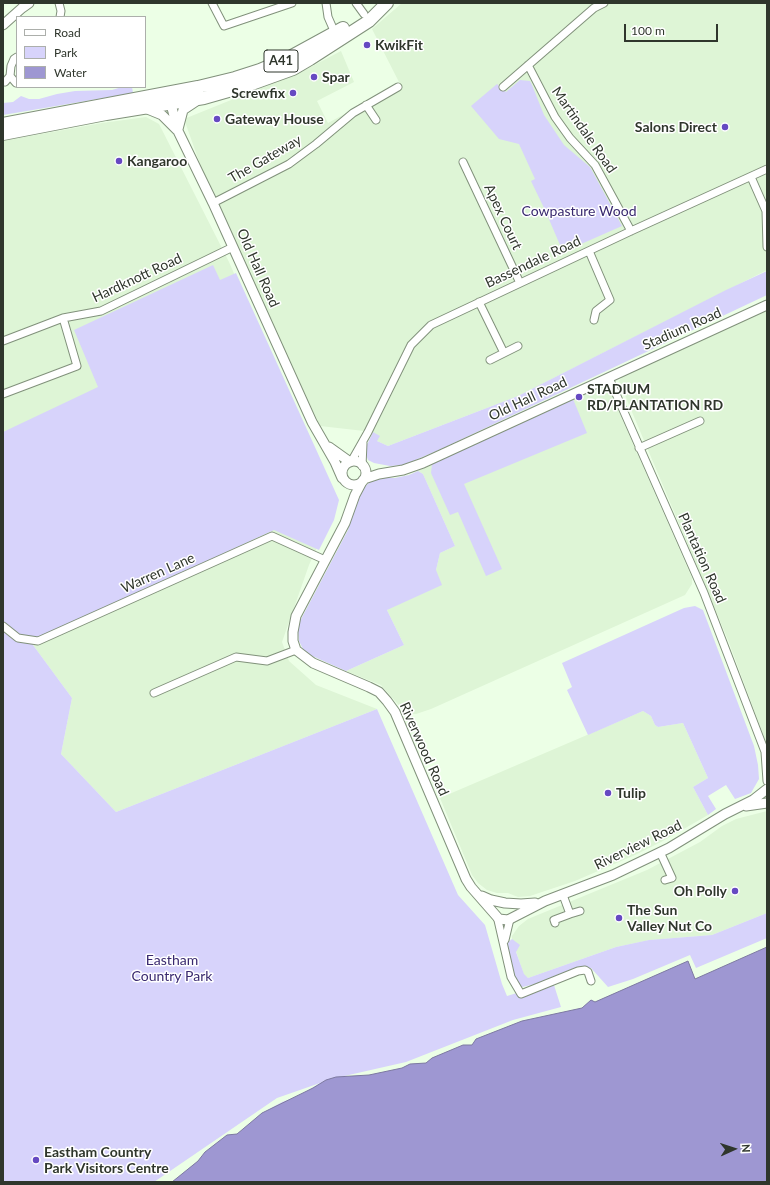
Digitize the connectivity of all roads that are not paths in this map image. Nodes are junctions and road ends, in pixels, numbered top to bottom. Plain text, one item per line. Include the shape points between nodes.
1 (59, 3) edge
2 (212, 3) edge
3 (292, 3) edge
4 (326, 3) edge
5 (356, 3) edge
6 (376, 3) edge
7 (387, 3) edge
8 (604, 3) edge
9 (23, 5) edge
10 (364, 14) junction
11 (60, 16) edge
12 (3, 26) edge
13 (335, 33) junction
14 (16, 58) edge
15 (528, 65) junction
16 (16, 82) edge
17 (398, 87) dead end
18 (503, 87) dead end
19 (174, 91) junction
20 (204, 98) junction
21 (171, 104) junction
22 (366, 105) junction
23 (145, 108) junction
24 (25, 120) junction
25 (376, 120) dead end
26 (3, 124) edge
27 (178, 131) junction
28 (3, 134) edge
29 (463, 162) dead end
30 (767, 169) edge
31 (751, 177) junction
32 (213, 203) junction
33 (631, 231) junction
34 (233, 247) junction
35 (767, 247) edge
36 (589, 251) junction
37 (520, 283) junction
38 (478, 302) junction
39 (767, 305) edge
40 (63, 318) junction
41 (594, 320) dead end
42 (4, 338) edge
43 (518, 346) dead end
44 (504, 353) junction
45 (490, 360) dead end
46 (609, 378) junction
47 (3, 394) edge
48 (700, 421) dead end
49 (364, 439) junction
50 (324, 442) junction
51 (639, 448) junction
52 (351, 462) junction
53 (362, 466) junction
54 (392, 472) junction
55 (343, 478) junction
56 (364, 480) junction
57 (349, 510) junction
58 (325, 560) junction
59 (3, 626) edge
60 (296, 650) junction
61 (154, 693) dead end
62 (766, 754) edge
63 (767, 781) edge
64 (767, 789) edge
65 (767, 796) edge
66 (767, 802) edge
67 (740, 806) junction
68 (660, 852) junction
69 (664, 880) dead end
70 (474, 891) junction
71 (563, 894) junction
72 (545, 901) junction
73 (506, 903) junction
74 (580, 911) dead end
75 (570, 914) junction
76 (497, 916) junction
77 (510, 919) junction
78 (555, 923) dead end
79 (504, 946) junction
80 (591, 981) dead end

1 - 11 street
2 - 3 street via 224,26
4 - 13 street via 328,17
5 - 10 street
6 - 10 highway, A41
7 - 20 highway, A41 via 369,21 293,69
8 - 15 street via 594,8
9 - 12 street
10 - 13 highway, A41
13 - 19 highway, A41 via 260,70
14 - 16 street via 8,79
15 - 18 street
15 - 33 street, Martindale Road via 555,117 595,165
17 - 22 street, The Gateway
19 - 21 street via 171,95
19 - 24 highway, A41
20 - 21 highway, A41
20 - 27 street via 183,110
21 - 23 highway, A41
21 - 24 street via 167,100 160,100
21 - 27 street, Old Hall Road
22 - 25 street
22 - 32 street, The Gateway via 343,120 289,164
23 - 27 street via 162,115
23 - 28 highway, A41
24 - 26 highway, A41
27 - 32 street, Old Hall Road
29 - 37 street, Apex Court
30 - 31 street, Bassendale Road
31 - 33 street, Bassendale Road
31 - 35 street via 766,211
32 - 34 street, Old Hall Road
33 - 36 street, Bassendale Road
34 - 40 street, Hardknott Road via 101,311
34 - 50 street, Old Hall Road via 287,369
36 - 37 street, Bassendale Road
36 - 41 street via 610,300 596,311
37 - 38 street, Bassendale Road
38 - 44 street
38 - 49 street, Bassendale Road via 431,325 411,345
39 - 46 street, Stadium Road
40 - 42 street, Hardknott Road
40 - 47 street via 77,366
43 - 44 street
44 - 45 street
46 - 51 street, Plantation Road
46 - 54 street, Old Hall Road via 423,463
48 - 51 street
49 - 52 street, Bassendale Road
49 - 53 street, Bassendale Road
50 - 52 street, Old Hall Road
50 - 55 street, Old Hall Road
51 - 62 street, Plantation Road via 704,593
52 - 53 street via 357,462
52 - 55 street via 344,466
53 - 54 street, Old Hall Road
53 - 56 street via 365,472
54 - 56 street, Old Hall Road via 374,475
55 - 56 street via 345,482 353,485
55 - 57 street via 349,497
56 - 57 street
57 - 58 street via 345,523
58 - 59 street, Warren Lane via 272,536 38,641 18,638
58 - 60 street via 296,616 293,641
60 - 61 street via 267,661 236,657
60 - 70 street, Riverwood Road via 313,663 370,687 388,701 395,712 468,884
62 - 63 street, Plantation Road
64 - 65 street
64 - 67 street, Riverview Road
66 - 67 street, Riverview Road
67 - 68 street, Riverview Road
68 - 69 street via 672,878
68 - 71 street, Riverview Road via 613,875
70 - 73 street via 492,900
70 - 76 street, Riverwood Road
71 - 72 street, Riverview Road
71 - 75 street
72 - 73 street, Riverview Road
72 - 77 street, Riverview Road
73 - 76 street via 497,907
73 - 77 street via 514,912
74 - 75 street
75 - 78 street via 554,920
76 - 77 street via 502,920
76 - 79 street
77 - 79 street
79 - 80 street via 511,977 521,994 578,971 588,972

